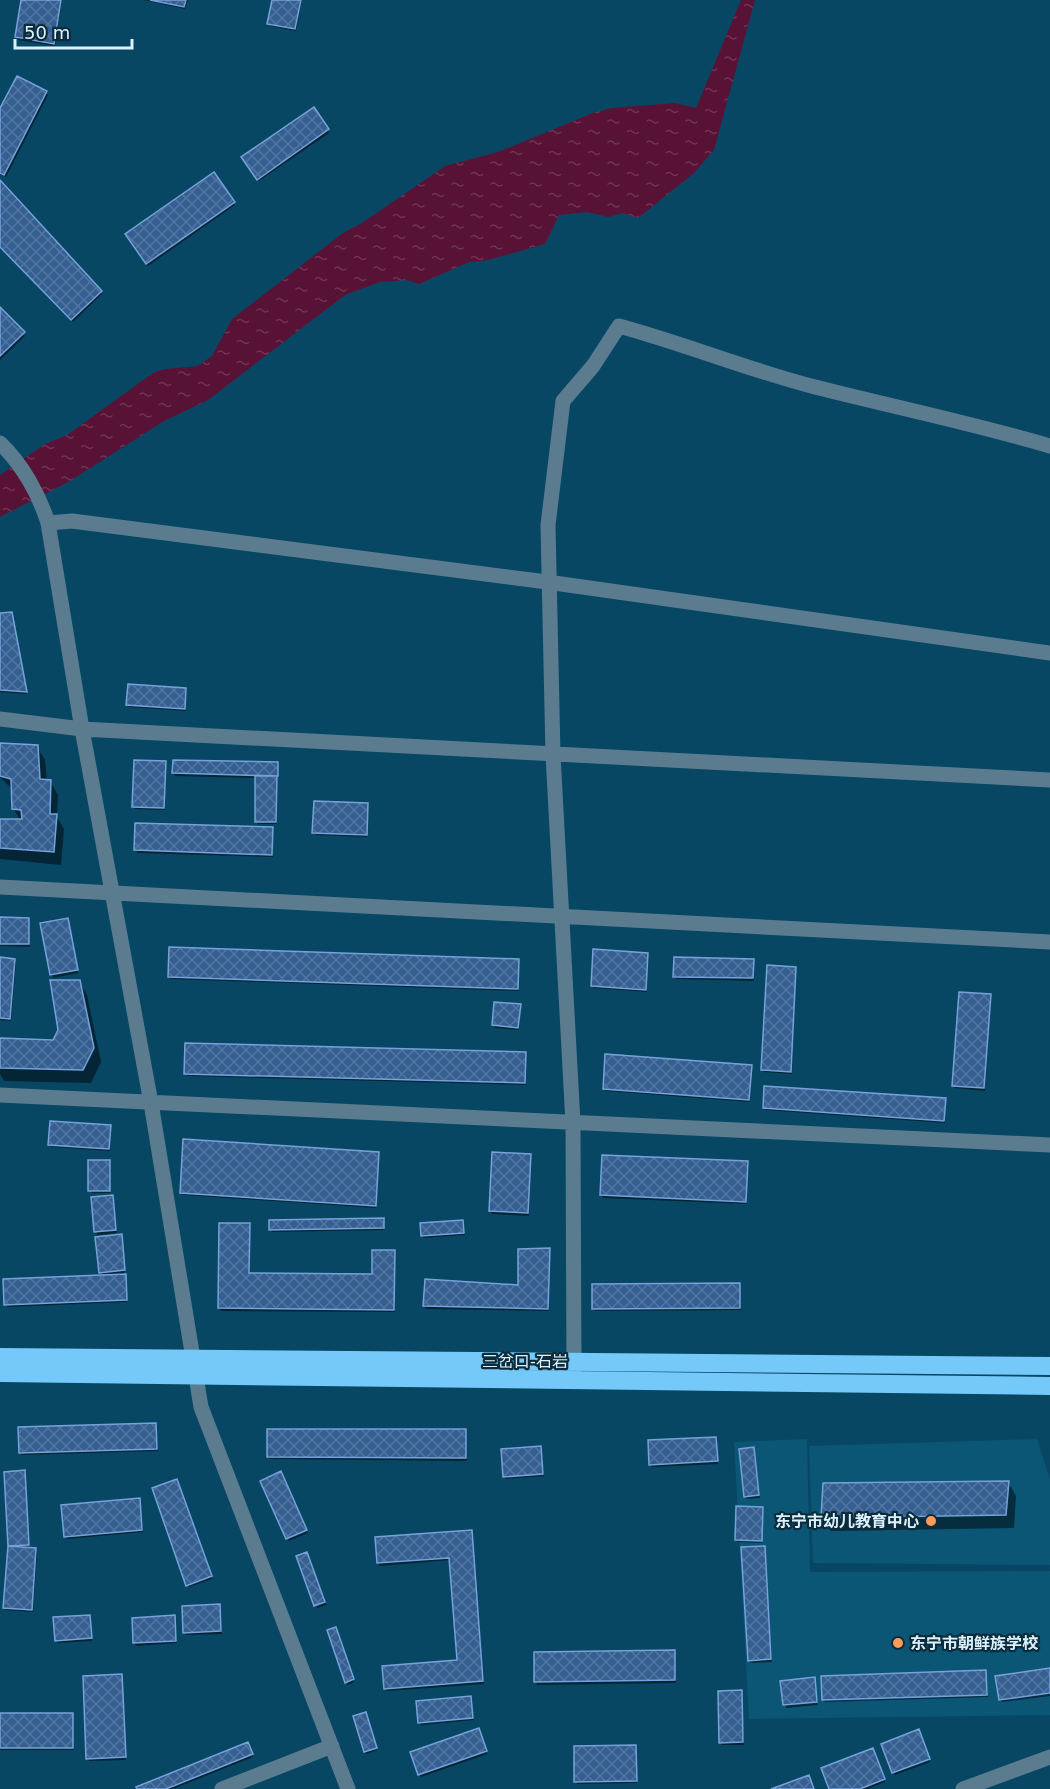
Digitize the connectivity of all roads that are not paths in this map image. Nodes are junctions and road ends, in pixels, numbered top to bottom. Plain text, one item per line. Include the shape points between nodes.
1 (0, 443) edge
2 (1050, 446) edge
3 (48, 523) junction
4 (547, 582) junction
5 (1050, 653) edge
6 (0, 719) edge
7 (82, 729) junction
8 (553, 755) junction
9 (1050, 780) edge
10 (0, 887) edge
11 (114, 892) junction
12 (560, 915) junction
13 (1050, 942) edge
14 (0, 1095) edge
15 (151, 1103) junction
16 (573, 1123) junction
17 (1050, 1145) edge
18 (0, 1357) edge
19 (193, 1358) junction
20 (574, 1361) junction
21 (1050, 1366) edge
22 (0, 1373) edge
23 (196, 1378) junction
24 (574, 1381) junction
25 (1050, 1386) edge
26 (332, 1746) junction
27 (1050, 1757) edge
28 (222, 1789) edge
29 (348, 1789) edge
30 (963, 1789) edge

1 - 3 street via 12,454 41,502
2 - 4 street via 813,386 619,326 593,366 562,401 548,525
3 - 4 street via 72,521
3 - 7 street
4 - 5 street
4 - 8 street
6 - 7 street
7 - 8 street
7 - 11 street
8 - 9 street
8 - 12 street
10 - 11 street
11 - 12 street
11 - 15 street
12 - 13 street
12 - 16 street
14 - 15 street
15 - 16 street
15 - 19 street
16 - 17 street
16 - 20 street
18 - 19 highway, 三岔口-石岩
19 - 20 highway, 三岔口-石岩
19 - 23 street
20 - 21 highway, 三岔口-石岩
20 - 24 street
22 - 23 highway, 三岔口-石岩
23 - 24 highway, 三岔口-石岩
23 - 26 street via 201,1407
24 - 25 highway, 三岔口-石岩
26 - 28 street
26 - 29 street
27 - 30 street

